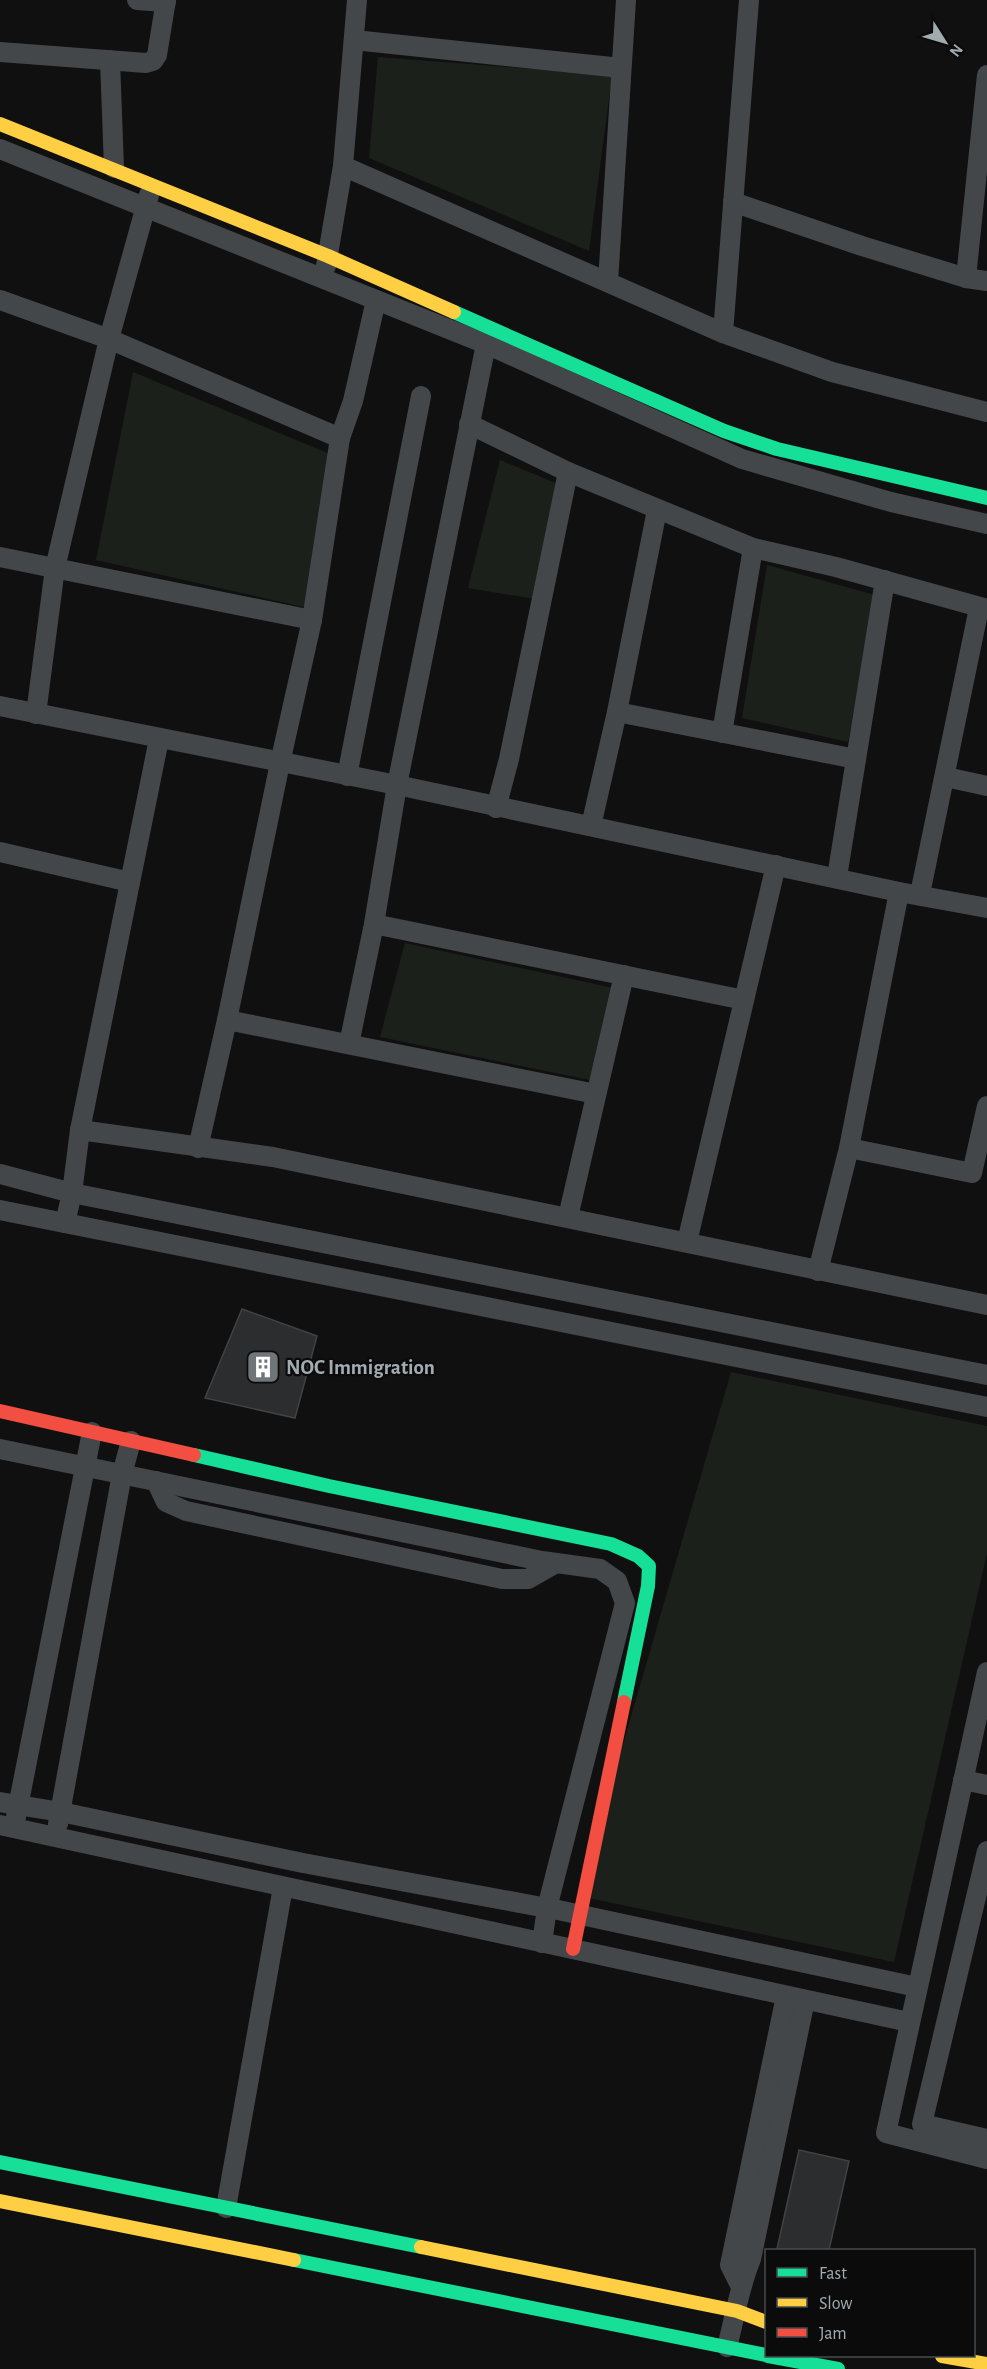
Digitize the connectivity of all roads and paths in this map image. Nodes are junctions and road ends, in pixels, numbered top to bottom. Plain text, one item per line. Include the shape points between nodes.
1 (137, 0) edge
2 (357, 0) edge
3 (626, 0) edge
4 (749, 0) edge
5 (166, 1) edge
6 (354, 40) junction
7 (0, 52) edge
8 (110, 60) junction
9 (621, 68) junction
10 (987, 75) edge
11 (0, 124) edge
12 (0, 149) edge
13 (343, 166) junction
14 (114, 168) junction
15 (153, 184) junction
16 (733, 202) junction
17 (144, 207) junction
18 (328, 256) junction
19 (324, 278) junction
20 (966, 278) junction
21 (987, 281) edge
22 (608, 282) junction
23 (0, 300) edge
24 (376, 300) junction
25 (723, 333) junction
26 (109, 339) junction
27 (486, 344) junction
28 (421, 396) dead end
29 (987, 412) edge
30 (469, 424) junction
31 (340, 438) junction
32 (568, 472) junction
33 (987, 498) edge
34 (657, 510) junction
35 (987, 524) edge
36 (753, 548) junction
37 (0, 557) edge
38 (55, 568) junction
39 (885, 580) junction
40 (983, 609) edge
41 (312, 620) junction
42 (0, 706) edge
43 (617, 712) junction
44 (36, 714) junction
45 (722, 733) junction
46 (159, 739) junction
47 (856, 759) junction
48 (280, 763) junction
49 (347, 776) junction
50 (946, 777) junction
51 (397, 785) junction
52 (987, 786) edge
53 (496, 808) junction
54 (591, 826) junction
55 (0, 852) edge
56 (776, 866) junction
57 (837, 877) junction
58 (130, 882) junction
59 (899, 892) junction
60 (920, 894) junction
61 (987, 908) edge
62 (374, 924) junction
63 (624, 975) junction
64 (744, 1000) junction
65 (227, 1020) junction
66 (349, 1044) junction
67 (596, 1094) junction
68 (987, 1106) edge
69 (80, 1130) junction
70 (198, 1148) junction
71 (849, 1148) junction
72 (0, 1174) edge
73 (979, 1175) edge
74 (72, 1192) junction
75 (0, 1210) edge
76 (568, 1217) junction
77 (64, 1223) junction
78 (687, 1242) junction
79 (818, 1271) junction
80 (987, 1305) edge
81 (987, 1375) edge
82 (987, 1407) edge
83 (0, 1411) edge
84 (92, 1432) junction
85 (131, 1441) junction
86 (0, 1449) edge
87 (84, 1466) junction
88 (122, 1474) junction
89 (649, 1567) junction
90 (617, 1581) junction
91 (987, 1672) edge
92 (978, 1756) edge
93 (963, 1780) junction
94 (987, 1785) edge
95 (9, 1803) edge
96 (61, 1812) junction
97 (7, 1827) edge
98 (54, 1837) junction
99 (987, 1851) edge
100 (284, 1887) junction
101 (547, 1908) junction
102 (580, 1915) junction
103 (542, 1943) junction
104 (573, 1949) junction
105 (917, 1988) junction
106 (795, 1998) junction
107 (909, 2022) junction
108 (922, 2124) junction
109 (886, 2133) junction
110 (987, 2139) edge
111 (987, 2159) edge
112 (0, 2162) edge
113 (0, 2200) edge
114 (226, 2208) junction
115 (737, 2311) junction
116 (765, 2322) edge
117 (765, 2341) edge
118 (727, 2347) junction
119 (952, 2357) edge
120 (763, 2358) edge
121 (987, 2364) edge
122 (838, 2369) edge

1 - 5 street
2 - 6 street
3 - 9 street
4 - 16 street
5 - 8 street via 153,61
6 - 9 street
6 - 13 street
7 - 8 street
8 - 14 street
9 - 22 street
10 - 20 street
11 - 14 street
12 - 17 street
13 - 18 street
13 - 22 street
14 - 15 street
15 - 17 street
15 - 18 street
16 - 20 street
16 - 25 street
17 - 19 street
17 - 26 street
18 - 19 street
18 - 33 street via 724,431 777,449
19 - 24 street
20 - 21 street
22 - 25 street
23 - 26 street
24 - 27 street
24 - 31 street via 353,401
25 - 29 street via 843,375
26 - 31 street
26 - 38 street
27 - 30 street
27 - 35 street via 742,459 891,502
28 - 49 street
30 - 32 street
30 - 51 street
31 - 41 street
32 - 34 street
32 - 53 street
34 - 36 street
34 - 43 street
36 - 39 street
36 - 45 street
37 - 38 street
38 - 41 street
38 - 44 street
39 - 40 street
39 - 47 street
40 - 50 street
41 - 48 street
42 - 44 street
43 - 45 street
43 - 54 street
44 - 46 street
45 - 47 street
46 - 48 street
46 - 58 street
47 - 57 street
48 - 49 street
48 - 65 street
49 - 51 street
50 - 52 street
50 - 60 street
51 - 53 street
51 - 62 street
53 - 54 street
54 - 56 street
55 - 58 street
56 - 57 street
56 - 64 street
57 - 59 street
58 - 69 street
59 - 60 street
59 - 71 street
60 - 61 street
62 - 63 street
62 - 66 street
63 - 64 street
63 - 67 street
64 - 78 street
65 - 66 street
65 - 70 street
66 - 67 street
67 - 76 street
68 - 73 street
69 - 70 street
69 - 74 street
70 - 76 street via 273,1157
71 - 73 street
71 - 79 street
72 - 74 street
74 - 77 street
74 - 81 street
75 - 77 street
76 - 78 street
77 - 82 street
78 - 79 street
79 - 80 street
83 - 84 street
84 - 85 street
84 - 87 street
85 - 88 street
85 - 89 street via 610,1544 638,1556
86 - 87 street
87 - 88 street
87 - 95 street
88 - 90 street via 600,1569
88 - 96 street
89 - 90 street
89 - 102 street
90 - 101 street via 625,1603
91 - 92 street
92 - 93 street
93 - 94 street
93 - 105 street
95 - 96 street
95 - 97 street
96 - 98 street
96 - 101 street via 303,1863
97 - 98 street
98 - 100 street
99 - 108 street
100 - 103 street
100 - 114 street
101 - 102 street
101 - 103 street
102 - 104 street
102 - 105 street
103 - 104 street
104 - 106 street
105 - 107 street
106 - 107 street
106 - 115 street via 751,2259 740,2285
107 - 109 street
108 - 109 street
108 - 110 street
109 - 111 street
112 - 114 street
113 - 118 street
114 - 115 street
115 - 116 street
115 - 118 street
117 - 120 street
118 - 120 street
119 - 121 street
120 - 122 street

